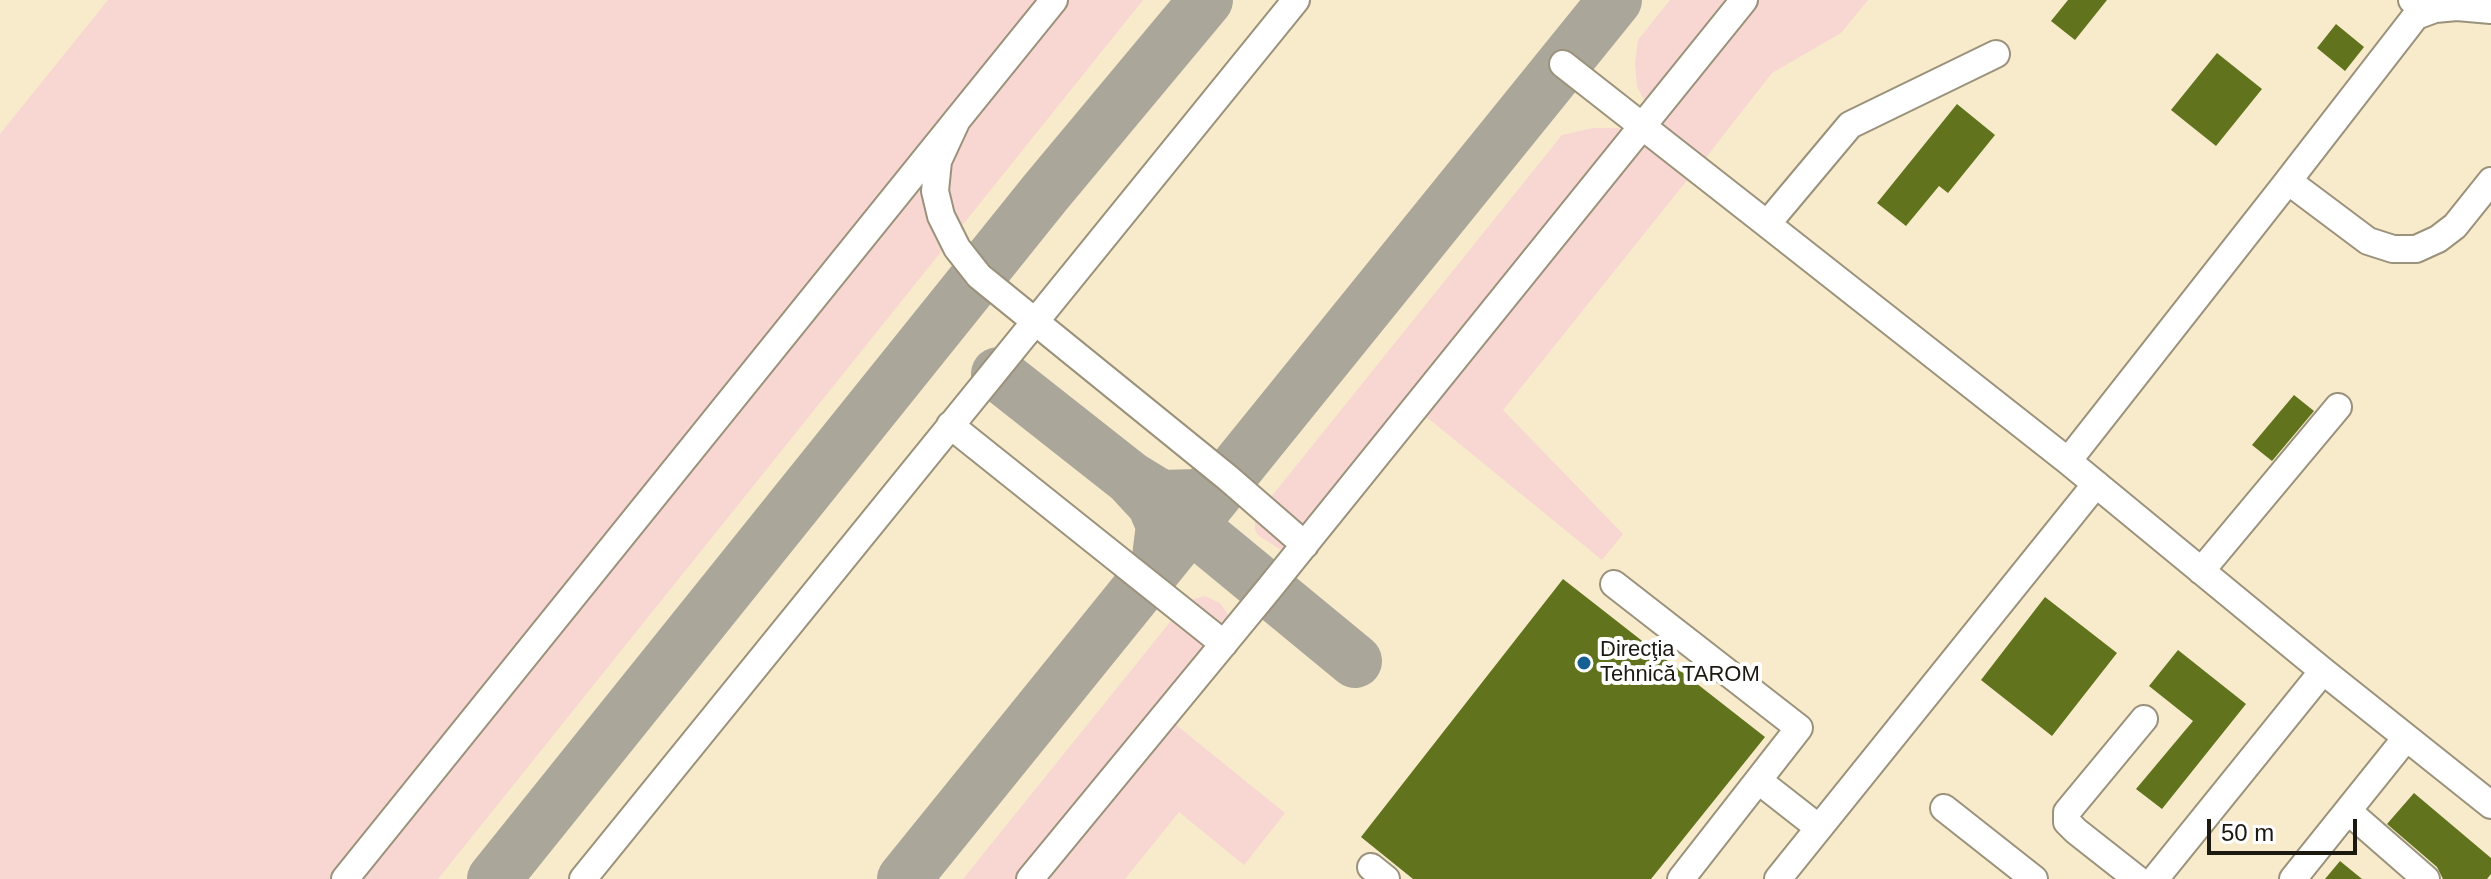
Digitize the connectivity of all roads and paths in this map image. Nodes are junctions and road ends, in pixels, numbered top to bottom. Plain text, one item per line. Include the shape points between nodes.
1 (1054, 0) edge
2 (1296, 0) edge
3 (1744, 0) edge
4 (2420, 6) edge
5 (2491, 10) edge
6 (1996, 54) dead end
7 (1563, 64) dead end
8 (957, 120) junction
9 (1643, 125) junction
10 (2288, 181) junction
11 (2491, 181) edge
12 (1767, 224) junction
13 (1034, 321) junction
14 (2338, 407) dead end
15 (950, 425) junction
16 (2068, 461) junction
17 (2096, 484) junction
18 (1305, 545) junction
19 (2201, 571) junction
20 (1614, 584) dead end
21 (1224, 644) junction
22 (2323, 671) junction
23 (2144, 719) dead end
24 (2406, 738) junction
25 (1759, 781) junction
26 (2491, 805) edge
27 (1944, 808) dead end
28 (2348, 811) junction
29 (1819, 828) junction
30 (345, 879) edge
31 (583, 879) edge
32 (1030, 879) edge
33 (1681, 879) edge
34 (1778, 879) edge
35 (2034, 879) edge
36 (2137, 879) edge
37 (2155, 879) edge
38 (2293, 879) edge
39 (2426, 879) edge

1 - 8 lane
2 - 13 lane
3 - 9 lane
4 - 5 lane
4 - 10 lane
6 - 12 lane via 1850,125
7 - 9 lane
8 - 13 lane via 938,161 935,191 941,216 979,276
8 - 30 lane
9 - 12 lane
9 - 18 lane
10 - 11 lane via 2368,241 2393,249 2416,249 2438,239
10 - 16 lane
12 - 16 lane
13 - 15 lane
13 - 18 lane
14 - 19 lane
15 - 21 lane
15 - 31 lane
16 - 17 lane
17 - 19 lane
17 - 29 lane
18 - 21 lane
19 - 22 lane
20 - 25 lane via 1799,728
21 - 32 lane
22 - 24 lane
22 - 37 lane
23 - 36 lane via 2067,812 2067,822 2076,831
24 - 26 lane
24 - 28 lane
25 - 29 lane
25 - 33 lane
27 - 35 lane
28 - 38 lane
28 - 39 lane
29 - 34 lane

